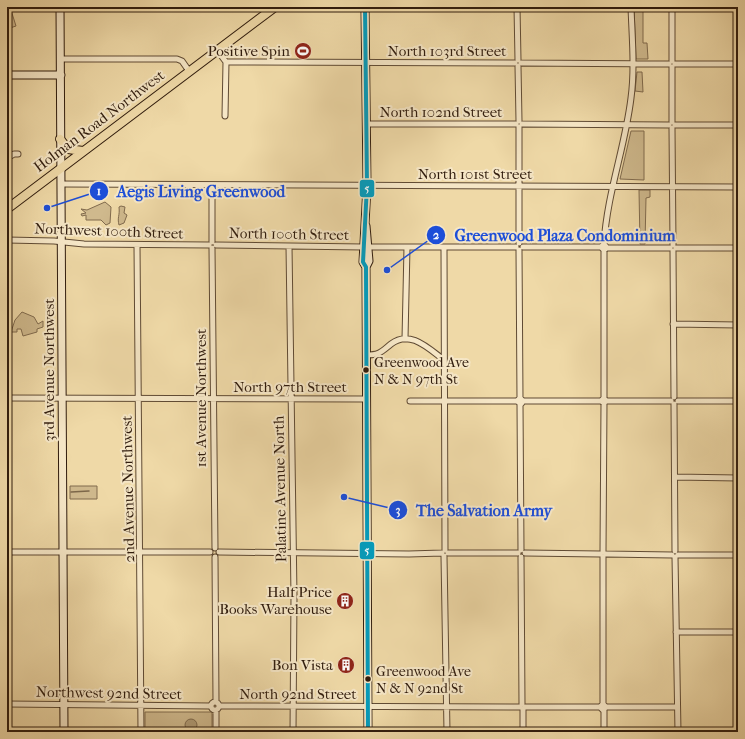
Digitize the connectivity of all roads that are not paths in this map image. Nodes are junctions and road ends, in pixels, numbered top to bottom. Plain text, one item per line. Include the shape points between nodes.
1 (60, 7) edge
2 (365, 7) edge
3 (517, 7) edge
4 (631, 7) edge
5 (672, 7) edge
6 (269, 8) edge
7 (217, 50) junction
8 (60, 59) junction
9 (226, 62) junction
10 (518, 63) junction
11 (366, 64) junction
12 (632, 64) junction
13 (672, 64) junction
14 (738, 64) edge
15 (189, 71) junction
16 (7, 75) edge
17 (61, 76) junction
18 (225, 116) dead end
19 (366, 124) junction
20 (519, 124) junction
21 (627, 125) junction
22 (672, 125) junction
23 (738, 125) edge
24 (60, 138) junction
25 (83, 151) junction
26 (18, 154) dead end
27 (7, 158) edge
28 (60, 168) junction
29 (61, 184) junction
30 (212, 185) junction
31 (367, 186) junction
32 (519, 186) junction
33 (672, 186) junction
34 (611, 187) junction
35 (738, 187) edge
36 (7, 209) edge
37 (7, 240) edge
38 (61, 242) junction
39 (137, 245) junction
40 (212, 245) junction
41 (289, 246) junction
42 (366, 247) junction
43 (407, 247) junction
44 (444, 247) junction
45 (519, 247) junction
46 (604, 248) junction
47 (673, 248) junction
48 (738, 248) edge
49 (673, 324) junction
50 (738, 325) edge
51 (405, 339) junction
52 (366, 355) junction
53 (444, 360) junction
54 (7, 398) edge
55 (62, 399) junction
56 (139, 399) junction
57 (213, 399) junction
58 (366, 399) junction
59 (291, 400) junction
60 (445, 400) junction
61 (410, 401) dead end
62 (520, 401) junction
63 (604, 401) junction
64 (674, 401) junction
65 (738, 401) edge
66 (675, 477) junction
67 (738, 478) edge
68 (212, 550) junction
69 (7, 552) edge
70 (63, 552) junction
71 (141, 552) junction
72 (219, 552) junction
73 (292, 553) junction
74 (367, 553) junction
75 (445, 553) junction
76 (521, 553) junction
77 (603, 554) junction
78 (675, 554) junction
79 (738, 555) edge
80 (215, 557) junction
81 (676, 632) junction
82 (738, 632) edge
83 (7, 704) edge
84 (64, 704) junction
85 (217, 704) junction
86 (141, 705) junction
87 (211, 706) junction
88 (293, 706) junction
89 (368, 706) junction
90 (447, 707) junction
91 (523, 707) junction
92 (603, 707) junction
93 (677, 707) junction
94 (216, 710) junction
95 (64, 732) edge
96 (141, 732) edge
97 (216, 732) edge
98 (293, 732) edge
99 (368, 732) edge
100 (447, 732) edge
101 (523, 732) edge
102 (604, 732) edge
103 (678, 732) edge

1 - 8 main road, 3rd Avenue Northwest
2 - 11 main road
3 - 10 street
4 - 12 street
5 - 13 street
6 - 7 main road, Holman Road Northwest
7 - 9 street
7 - 15 main road, Holman Road Northwest
8 - 15 street via 177,60 182,61
8 - 17 main road, 3rd Avenue Northwest
9 - 11 street, North 103rd Street
9 - 18 street
10 - 11 street, North 103rd Street
10 - 12 street, North 103rd Street
10 - 20 street
11 - 19 main road
12 - 13 street, North 103rd Street
12 - 21 street
13 - 14 street, North 103rd Street
13 - 22 street
15 - 25 main road, Holman Road Northwest
16 - 17 main road
17 - 24 main road, 3rd Avenue Northwest
19 - 20 street, North 102nd Street
19 - 31 main road
20 - 21 street, North 102nd Street
20 - 32 street
21 - 22 street, North 102nd Street
21 - 34 street
22 - 23 street, North 102nd Street
22 - 33 street
24 - 25 main road via 68,149
24 - 28 main road, 3rd Avenue Northwest
25 - 28 main road, Holman Road Northwest
26 - 27 street
28 - 29 main road, 3rd Avenue Northwest
28 - 36 main road, Holman Road Northwest
29 - 30 street, North 101st Street
29 - 38 main road, 3rd Avenue Northwest
30 - 31 street, North 101st Street
30 - 40 street, 1st Avenue Northwest
31 - 32 street, North 101st Street
31 - 42 main road via 366,224 363,230
32 - 34 street, North 101st Street
32 - 45 street
33 - 34 street, North 101st Street
33 - 35 street, North 101st Street
33 - 47 street
34 - 46 street
37 - 38 street, Northwest 100th Street
38 - 39 street, Northwest 100th Street
38 - 55 main road, 3rd Avenue Northwest
39 - 40 street, Northwest 100th Street
39 - 56 street, 2nd Avenue Northwest
40 - 41 street, North 100th Street
40 - 57 street, 1st Avenue Northwest
41 - 42 street, North 100th Street
41 - 59 street, Palatine Avenue North
42 - 43 street, North 100th Street
42 - 52 main road via 363,262 366,267
43 - 44 street, North 100th Street
43 - 51 street
44 - 45 street, North 100th Street
44 - 53 street
45 - 46 street, North 100th Street
45 - 62 street
46 - 47 street, North 100th Street
46 - 63 street
47 - 48 street, North 100th Street
47 - 49 street
49 - 50 street
49 - 64 street
51 - 52 street via 393,342 378,354
51 - 53 street via 421,342
52 - 58 main road
53 - 60 street
54 - 55 street, North 97th Street
55 - 56 street, North 97th Street
55 - 70 main road, 3rd Avenue Northwest
56 - 57 street, North 97th Street
56 - 71 street, 2nd Avenue Northwest
57 - 59 street, North 97th Street
57 - 68 street, 1st Avenue Northwest
58 - 59 street, North 97th Street
58 - 74 main road
59 - 73 street, Palatine Avenue North
60 - 61 street
60 - 62 street
60 - 75 street
62 - 63 street
62 - 76 street
63 - 64 street
63 - 77 street
64 - 65 street
64 - 66 street
66 - 67 street
66 - 78 street
68 - 71 street
68 - 72 street
68 - 80 street via 212,556
69 - 70 street
70 - 71 street
70 - 84 main road, 3rd Avenue Northwest
71 - 86 street, 2nd Avenue Northwest
72 - 73 street
72 - 80 street
73 - 74 street
73 - 88 street, Palatine Avenue North
74 - 75 street
74 - 89 main road
75 - 76 street
75 - 90 street
76 - 77 street
76 - 91 street
77 - 78 street
77 - 92 street
78 - 79 street
78 - 81 street
80 - 85 street
81 - 82 street
81 - 93 street
83 - 84 street, Northwest 92nd Street
84 - 86 street, Northwest 92nd Street
84 - 95 main road, 3rd Avenue Northwest
85 - 87 street
85 - 88 street, North 92nd Street
85 - 94 street
86 - 87 street, Northwest 92nd Street
86 - 96 street, 2nd Avenue Northwest
87 - 94 street
88 - 89 street, North 92nd Street
88 - 98 street, Palatine Avenue North
89 - 90 street, North 92nd Street
89 - 99 main road
90 - 91 street, North 92nd Street
90 - 100 street
91 - 92 street, North 92nd Street
91 - 101 street
92 - 93 street, North 92nd Street
92 - 102 street
93 - 103 street
94 - 97 street

